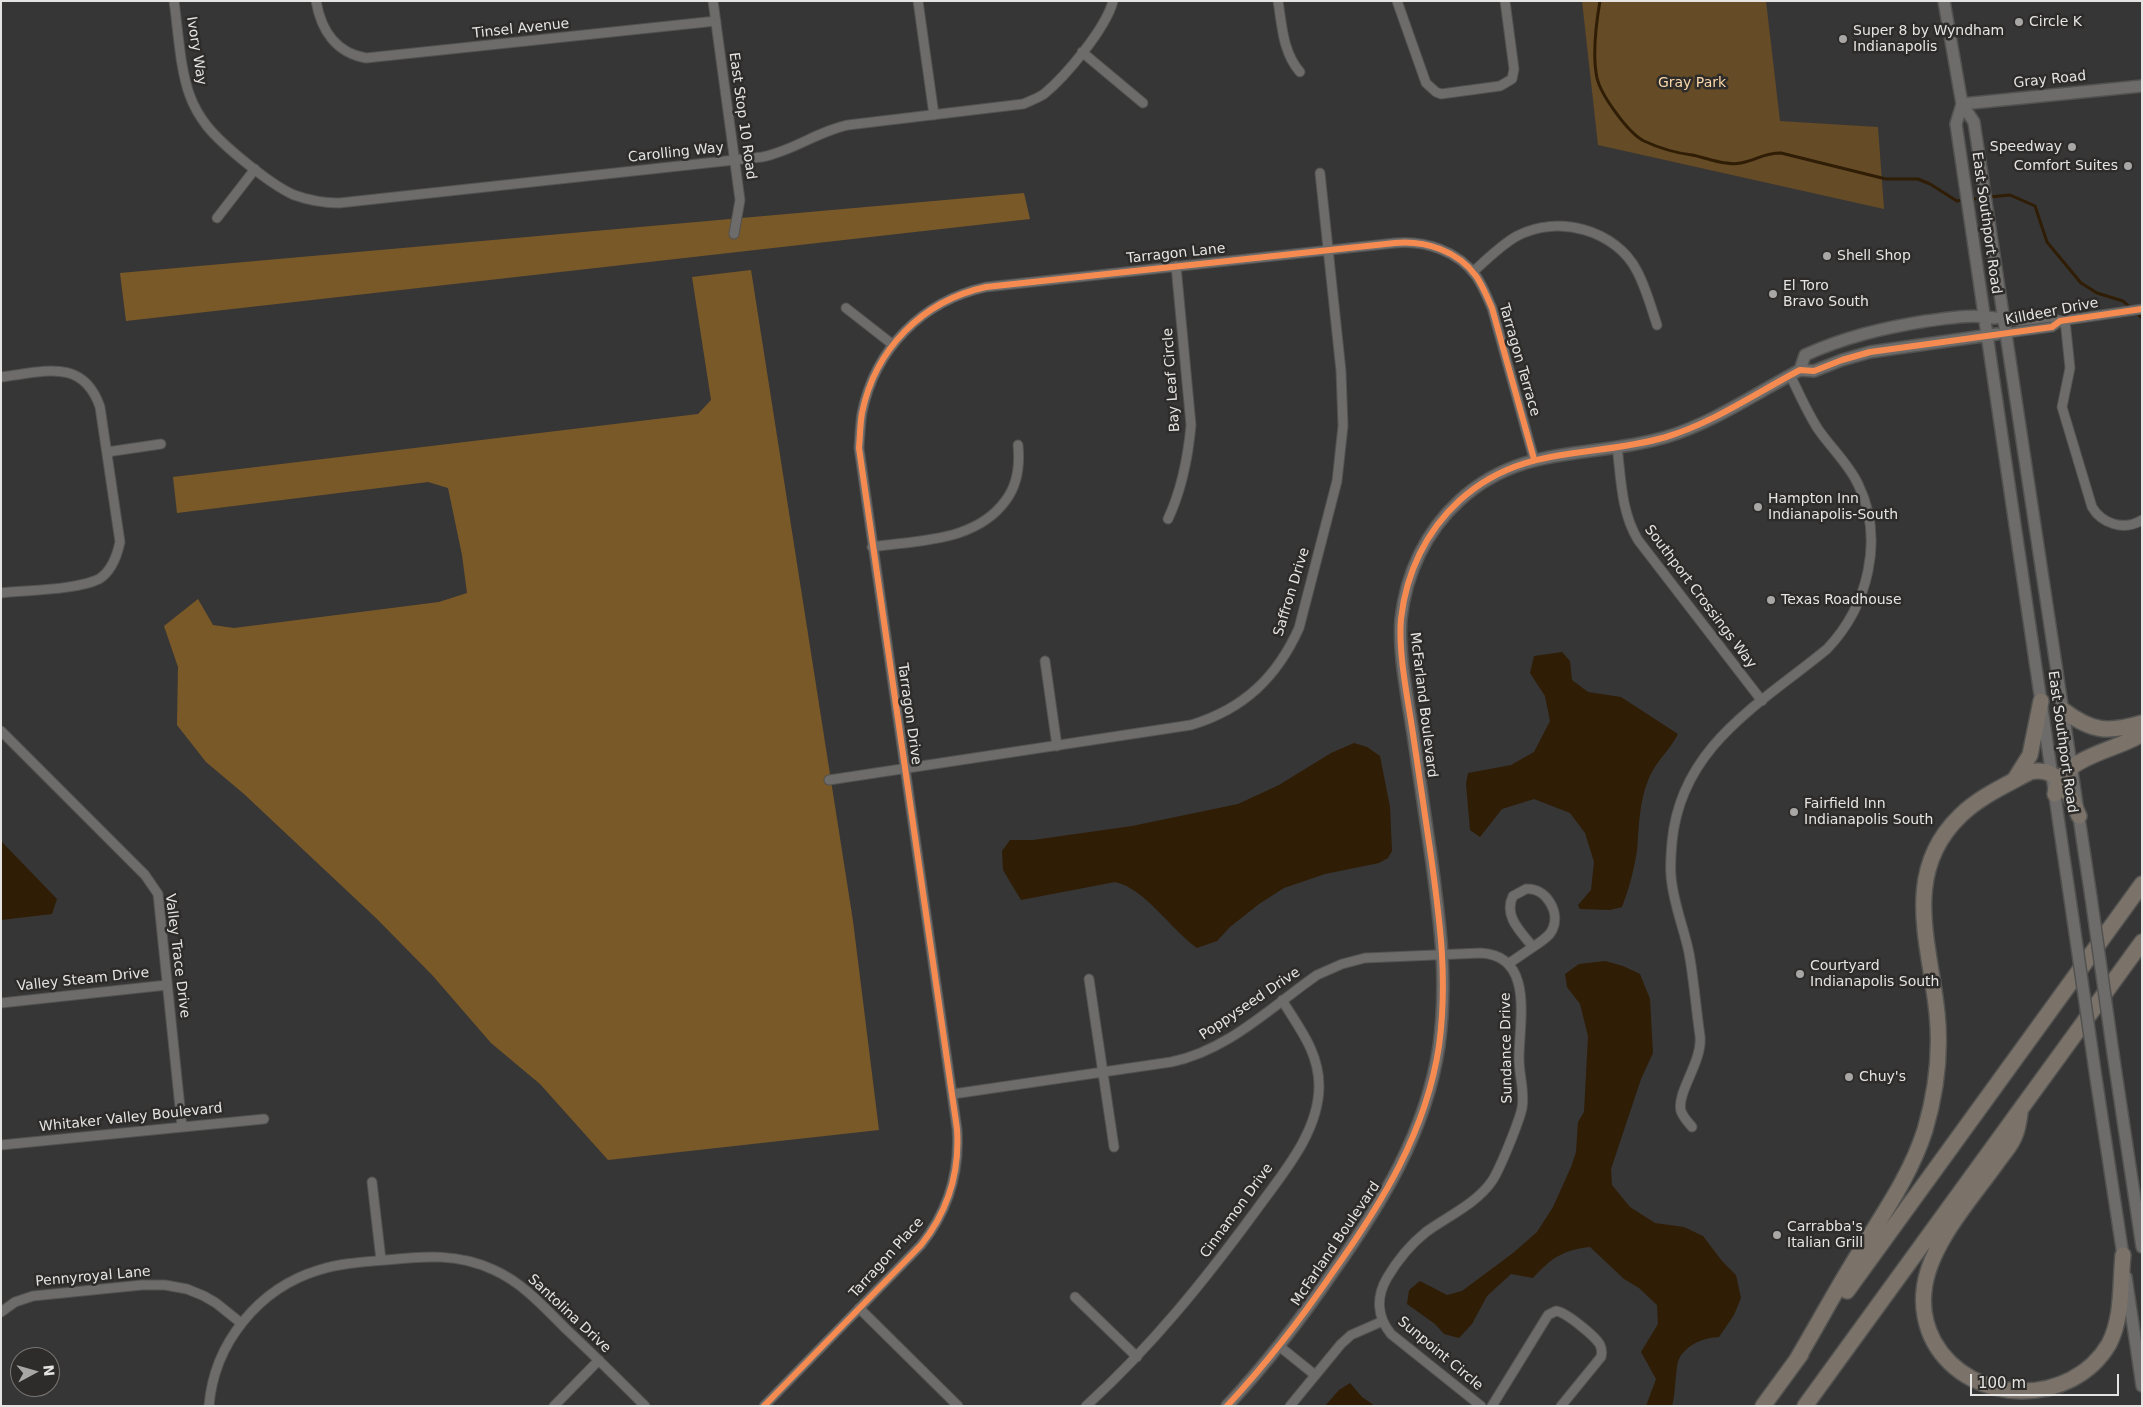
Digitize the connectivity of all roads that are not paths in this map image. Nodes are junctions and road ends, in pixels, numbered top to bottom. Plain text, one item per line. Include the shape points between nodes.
1 (174, 1) edge
2 (316, 1) edge
3 (713, 1) edge
4 (918, 1) edge
5 (1113, 1) edge
6 (1278, 1) edge
7 (1397, 1) edge
8 (1505, 1) edge
9 (1944, 1) edge
10 (716, 21) junction
11 (1082, 52) junction
12 (1300, 72) dead end
13 (2142, 86) edge
14 (1143, 103) dead end
15 (1962, 104) junction
16 (934, 115) junction
17 (735, 160) junction
18 (255, 169) junction
19 (1320, 173) dead end
20 (217, 218) dead end
21 (734, 234) dead end
22 (1328, 250) junction
23 (1176, 266) junction
24 (1472, 272) junction
25 (846, 308) dead end
26 (2142, 309) edge
27 (1994, 318) junction
28 (2063, 321) junction
29 (1657, 325) dead end
30 (1997, 334) junction
31 (892, 344) junction
32 (1795, 372) junction
33 (1, 376) edge
34 (161, 444) dead end
35 (1018, 445) dead end
36 (1617, 446) junction
37 (107, 452) junction
38 (1534, 459) junction
39 (1168, 519) dead end
40 (2142, 520) edge
41 (872, 547) junction
42 (1, 592) edge
43 (1045, 661) dead end
44 (1762, 701) junction
45 (2041, 701) junction
46 (2063, 710) junction
47 (2142, 723) edge
48 (1, 731) edge
49 (2142, 734) edge
50 (1057, 746) junction
51 (2072, 766) junction
52 (904, 768) junction
53 (829, 780) dead end
54 (2014, 781) junction
55 (2055, 783) junction
56 (2079, 816) junction
57 (2142, 884) edge
58 (2142, 942) edge
59 (1533, 947) junction
60 (1443, 954) junction
61 (1508, 964) junction
62 (1089, 979) dead end
63 (167, 985) junction
64 (1282, 1000) junction
65 (1, 1003) edge
66 (1103, 1072) junction
67 (952, 1094) junction
68 (2022, 1106) junction
69 (264, 1119) dead end
70 (182, 1127) junction
71 (1692, 1127) dead end
72 (1, 1145) edge
73 (1114, 1146) dead end
74 (372, 1182) dead end
75 (2142, 1247) edge
76 (2123, 1255) junction
77 (380, 1260) junction
78 (1074, 1298) dead end
79 (859, 1308) junction
80 (1, 1312) edge
81 (1383, 1321) junction
82 (241, 1324) junction
83 (1279, 1346) junction
84 (1137, 1357) junction
85 (599, 1360) junction
86 (1796, 1361) junction
87 (1315, 1375) junction
88 (2142, 1386) edge
89 (209, 1406) edge
90 (554, 1406) edge
91 (645, 1406) edge
92 (764, 1406) edge
93 (958, 1406) edge
94 (1086, 1406) edge
95 (1227, 1406) edge
96 (1290, 1406) edge
97 (1481, 1406) edge
98 (1492, 1406) edge
99 (1561, 1406) edge
100 (1763, 1406) edge
101 (1805, 1406) edge

1 - 18 street, Ivory Way via 187,86 197,112 216,137
2 - 10 street, Tinsel Avenue via 321,23 334,42 351,54 374,58
3 - 10 street, East Stop 10 Road
4 - 16 street
5 - 11 street, Carolling Way via 1104,24
6 - 12 street via 1286,47
7 - 8 street via 1423,76 1431,88 1441,94 1504,85 1512,78 1514,64
9 - 15 main road, East Southport Road
10 - 17 street, East Stop 10 Road
11 - 14 street
11 - 16 street, Carolling Way via 1051,88 1032,101
13 - 15 main road, Gray Road
15 - 27 main road, East Southport Road via 1956,124 1963,171 1971,223
15 - 27 main road, East Southport Road via 1974,122 1990,227
16 - 17 street, Carolling Way via 845,125 777,153
17 - 18 street, Carolling Way via 339,203 320,202 293,194
17 - 21 street, East Stop 10 Road via 740,200
18 - 20 street
19 - 22 street, Saffron Drive
22 - 23 street, Tarragon Lane
22 - 24 street, Tarragon Lane via 1419,243 1446,252
22 - 50 street, Saffron Drive via 1342,376 1341,449 1330,508 1299,628 1289,648 1280,664 1258,688 1212,718 1173,729
23 - 31 street, Tarragon Lane via 972,290 926,312
23 - 39 street, Bay Leaf Circle via 1191,425 1184,475
24 - 29 street via 1506,243 1530,231 1562,226 1589,231 1609,241 1629,259 1645,286
24 - 38 street, Tarragon Terrace via 1492,308
25 - 31 street
26 - 28 street, Killdeer Drive
27 - 28 street, Killdeer Drive via 2051,317
27 - 30 main road, East Southport Road
27 - 30 main road, East Southport Road
27 - 32 main road, McFarland Boulevard via 1971,315 1858,334 1805,355
28 - 30 street, Killdeer Drive via 2052,327
28 - 40 street via 2070,368 2062,408 2092,506 2112,524 2126,526
30 - 32 main road, McFarland Boulevard via 1870,352 1814,371
30 - 45 main road, East Southport Road
30 - 46 main road, East Southport Road
31 - 41 street, Tarragon Drive via 870,384 860,425 861,465
32 - 36 main road, McFarland Boulevard via 1689,428 1650,441
32 - 44 street via 1819,430 1845,461 1859,485 1870,529 1869,570 1862,596 1837,639
33 - 37 street via 57,370 82,377 95,390
34 - 37 street
35 - 41 street via 1019,463 1014,485 1004,503 979,526 962,533
36 - 38 main road, McFarland Boulevard
36 - 44 street, Southport Crossings Way via 1630,527
37 - 42 street via 120,542 117,557 110,568 100,578 81,584
38 - 60 main road, McFarland Boulevard via 1486,480 1445,515 1420,553 1409,578 1403,605 1400,628 1402,655
41 - 52 street, Tarragon Drive
43 - 50 street
44 - 71 street via 1729,728 1697,766 1679,804 1673,830 1673,894 1688,953 1700,1039 1698,1059 1680,1103 1681,1113
45 - 54 highway via 2030,756
45 - 55 main road, East Southport Road
46 - 47 highway via 2078,722 2095,729 2107,730
46 - 51 main road, East Southport Road
48 - 63 street, Valley Trace Drive via 145,876 158,894
49 - 51 highway
50 - 52 street, Saffron Drive
51 - 55 highway
51 - 56 main road, East Southport Road
52 - 53 street, Saffron Drive
52 - 67 street, Tarragon Drive
54 - 55 highway via 2039,770
54 - 86 highway via 1959,816 1929,862 1923,912 1937,1014 1938,1047 1933,1096 1924,1130 1899,1190
55 - 56 highway via 2069,795
55 - 76 main road, East Southport Road, bridge
56 - 75 main road, East Southport Road, bridge
57 - 86 highway
58 - 68 highway
59 - 59 street via 1548,936 1555,920 1553,909 1542,892 1530,888 1514,895 1509,909 1515,924
59 - 61 street
60 - 61 street via 1484,953
60 - 64 street, Poppyseed Drive via 1347,962 1317,975
60 - 83 main road, McFarland Boulevard via 1442,1028 1430,1086 1412,1138 1376,1212
61 - 81 street, Sundance Drive via 1520,987 1520,1115 1499,1168 1489,1184 1473,1200 1419,1238 1387,1278 1380,1300
62 - 66 street
63 - 65 street, Valley Steam Drive
63 - 70 street, Valley Trace Drive
64 - 66 street, Poppyseed Drive via 1207,1051 1179,1061
64 - 84 street, Cinnamon Drive via 1308,1040 1317,1066 1318,1099 1312,1121 1286,1168 1215,1266
66 - 67 street, Poppyseed Drive
66 - 73 street
67 - 79 street, Tarragon Place via 959,1145 958,1163 948,1198 923,1242
68 - 76 highway via 2015,1136 1941,1241 1930,1266 1923,1301 1929,1333 1941,1355 1965,1379 1998,1395 2040,1396 2076,1381 2096,1363 2109,1344 2119,1311
68 - 101 highway
69 - 70 street, Whitaker Valley Boulevard
70 - 72 street, Whitaker Valley Boulevard
74 - 77 street
76 - 88 main road, East Southport Road
77 - 82 street, Santolina Drive via 331,1267 301,1277 273,1293
77 - 85 street, Santolina Drive via 436,1256 468,1260 494,1270 529,1292
78 - 84 street
79 - 92 street, Tarragon Place
79 - 93 street
80 - 82 street, Pennyroyal Lane via 15,1302 33,1296 160,1285 183,1288 204,1296
81 - 87 street via 1347,1338
81 - 97 street, Sunpoint Circle via 1396,1339
82 - 89 street, Santolina Drive via 217,1368
83 - 87 street
83 - 95 main road, McFarland Boulevard
84 - 94 street, Cinnamon Drive
85 - 90 street
85 - 91 street, Santolina Drive
86 - 100 highway
87 - 96 street
98 - 99 street, Sunpoint Circle via 1548,1315 1556,1311 1564,1313 1598,1342 1602,1353

